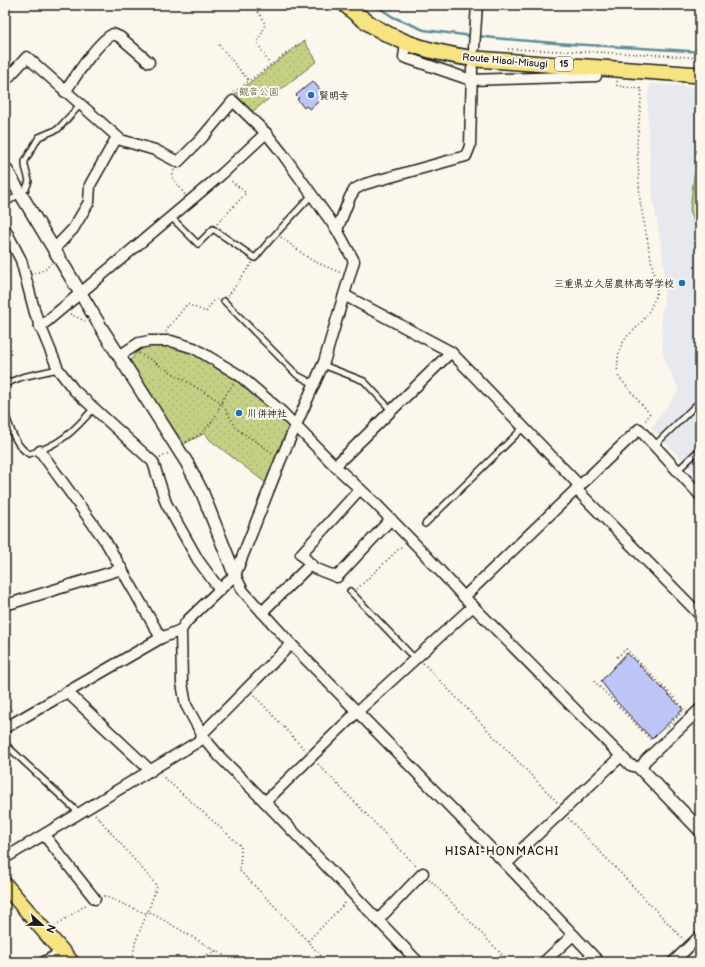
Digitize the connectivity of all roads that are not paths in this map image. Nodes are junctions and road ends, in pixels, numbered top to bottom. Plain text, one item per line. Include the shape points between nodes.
1 (346, 5) edge
2 (476, 5) edge
3 (475, 41) dead end
4 (406, 43) junction
5 (150, 62) dead end
6 (599, 66) junction
7 (472, 69) dead end
8 (700, 75) edge
9 (471, 80) junction
10 (5, 81) edge
11 (65, 92) junction
12 (80, 105) junction
13 (266, 133) junction
14 (117, 137) junction
15 (5, 168) edge
16 (20, 192) junction
17 (311, 196) junction
18 (5, 204) edge
19 (171, 217) junction
20 (5, 229) edge
21 (337, 230) junction
22 (56, 252) junction
23 (80, 294) junction
24 (344, 295) junction
25 (224, 301) road end
26 (40, 327) junction
27 (451, 352) junction
28 (119, 356) junction
29 (322, 365) junction
30 (58, 369) junction
31 (5, 384) edge
32 (314, 384) junction
33 (700, 401) edge
34 (94, 408) junction
35 (392, 411) junction
36 (5, 413) edge
37 (296, 426) junction
38 (523, 428) junction
39 (654, 446) junction
40 (700, 449) edge
41 (40, 451) junction
42 (334, 466) junction
43 (677, 471) junction
44 (578, 487) junction
45 (360, 489) junction
46 (700, 495) edge
47 (391, 519) junction
48 (425, 524) dead end
49 (311, 564) junction
50 (122, 569) junction
51 (235, 575) junction
52 (220, 590) junction
53 (352, 592) road end
54 (464, 597) junction
55 (5, 604) edge
56 (473, 606) junction
57 (262, 612) junction
58 (700, 615) edge
59 (181, 630) junction
60 (160, 638) junction
61 (291, 644) junction
62 (417, 658) junction
63 (67, 692) junction
64 (700, 709) edge
65 (358, 712) junction
66 (5, 728) edge
67 (203, 736) junction
68 (5, 744) edge
69 (621, 756) junction
70 (640, 768) junction
71 (152, 770) junction
72 (265, 802) junction
73 (80, 814) junction
74 (700, 830) edge
75 (44, 835) junction
76 (5, 858) edge
77 (506, 864) junction
78 (423, 873) road end
79 (5, 884) edge
80 (95, 899) road end
81 (378, 920) junction
82 (573, 935) junction
83 (700, 936) edge
84 (66, 957) edge
85 (44, 962) edge
86 (418, 962) edge
87 (544, 962) edge
88 (599, 962) edge
89 (672, 962) edge

1 - 4 main road, Route Hisai-Misugi / 15 via 378,29
2 - 3 street
4 - 6 main road, Route Hisai-Misugi / 15 via 444,54 476,58
4 - 9 street via 404,57
5 - 11 street via 113,34 99,46
6 - 8 main road, Route Hisai-Misugi / 15
6 - 9 street via 596,76
7 - 9 street
9 - 21 street via 470,146 466,156 355,189
10 - 11 street via 27,57
11 - 12 street
12 - 14 street
12 - 16 lane via 58,129 39,137 25,161 29,181 26,189
13 - 14 street via 233,101 178,162
13 - 17 street
13 - 19 street
14 - 22 street via 90,185 89,202
15 - 16 street
16 - 18 lane
16 - 22 street
17 - 19 lane via 255,258 213,229 198,244
17 - 21 street
19 - 23 street
20 - 26 street via 20,260
21 - 24 street via 354,261
22 - 23 street
23 - 26 street
23 - 28 street
24 - 27 street
24 - 29 street
25 - 32 lane via 297,375
26 - 30 street
27 - 35 street
27 - 38 street
28 - 37 street via 139,343 149,340 163,340 194,348 239,375
28 - 51 street via 193,474
29 - 32 street
29 - 35 lane via 364,382
30 - 31 lane via 22,377
30 - 34 street via 68,383
32 - 37 street
33 - 39 lane
34 - 41 lane via 65,438
34 - 52 street via 153,462 166,503 198,560
35 - 42 street
36 - 41 lane via 24,451 29,454
37 - 42 street
37 - 51 street
38 - 44 street
38 - 48 lane
39 - 43 street
39 - 44 street via 639,429
40 - 43 lane
41 - 50 street via 106,542
42 - 45 street
43 - 46 street
44 - 54 street
44 - 58 street
45 - 47 street
45 - 49 street via 301,554
47 - 49 street via 337,576 314,568
47 - 54 street
49 - 57 street
50 - 55 street
50 - 60 street
51 - 52 street
51 - 57 street via 243,591
52 - 59 street
53 - 62 lane
54 - 56 street
56 - 62 street
56 - 69 street
57 - 61 street
59 - 60 street
59 - 67 street via 182,683 186,705
60 - 63 street
61 - 65 street
61 - 67 street
62 - 65 street
63 - 66 street
63 - 71 street
64 - 70 street via 688,713
65 - 72 street
65 - 77 street
67 - 71 street
67 - 72 street
68 - 73 lane
69 - 70 street via 630,765
69 - 77 street
70 - 74 street
71 - 73 street
72 - 81 street
73 - 75 street
75 - 76 street
75 - 80 street
77 - 82 street
78 - 81 street
79 - 84 main road
81 - 86 street
82 - 87 street
82 - 88 street
83 - 89 street
84 - 85 street

